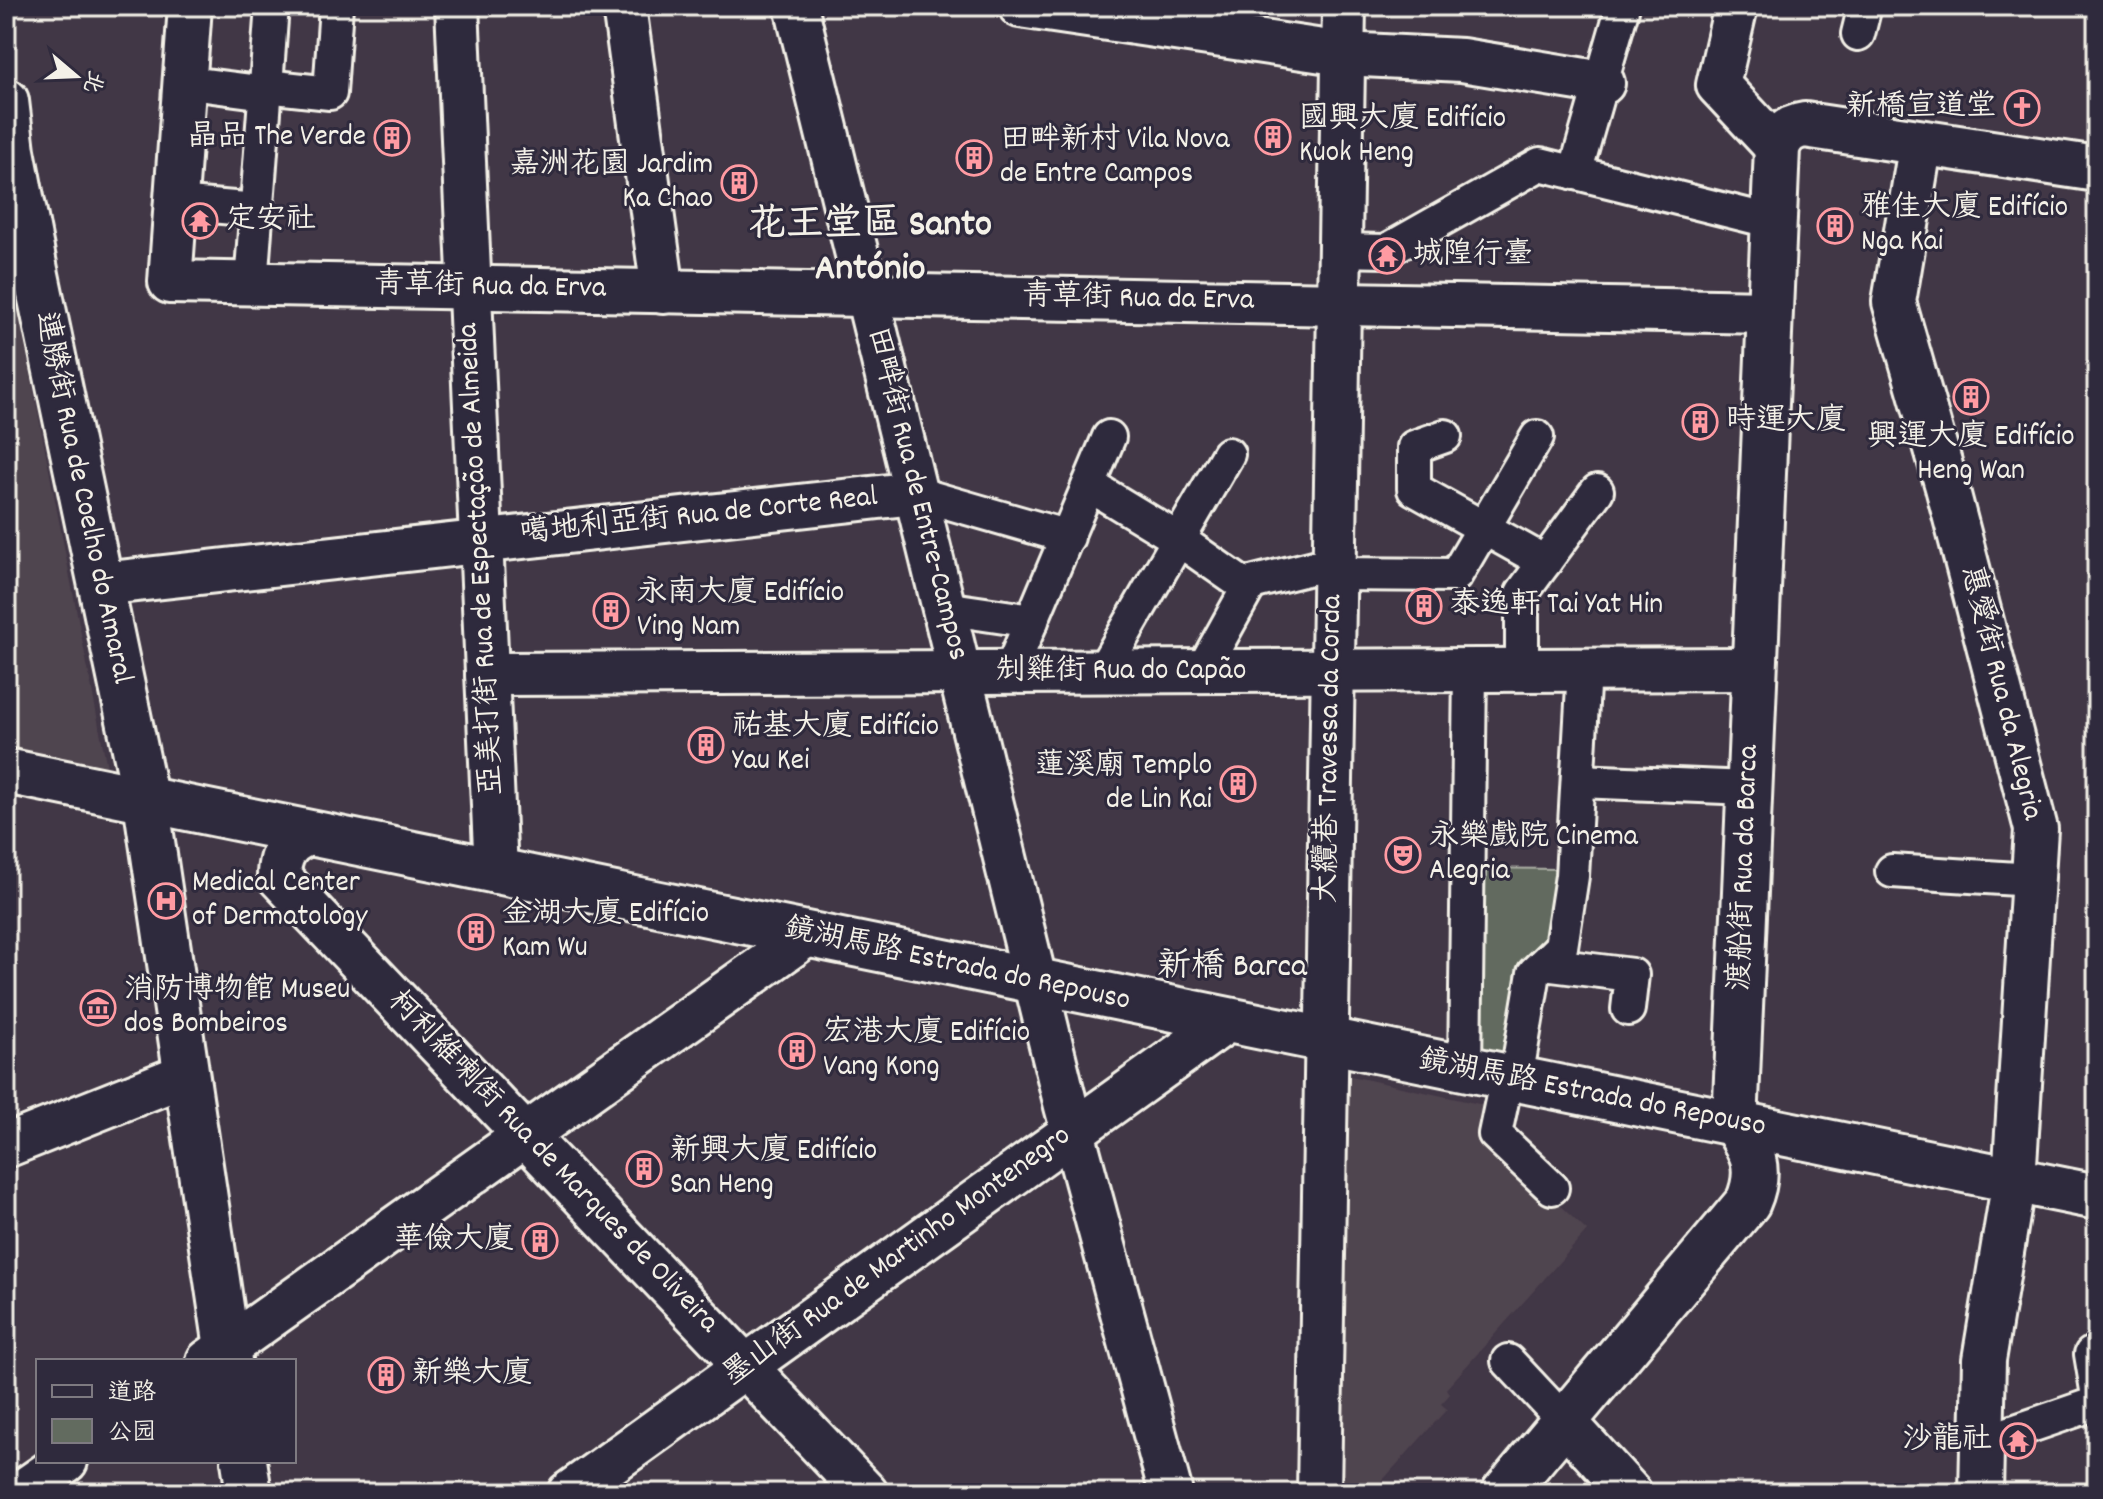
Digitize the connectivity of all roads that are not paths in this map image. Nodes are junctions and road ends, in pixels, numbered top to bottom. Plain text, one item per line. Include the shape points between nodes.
1 (190, 6) edge
2 (272, 6) edge
3 (336, 6) edge
4 (457, 6) edge
5 (624, 6) edge
6 (796, 6) edge
7 (1020, 6) edge
8 (1344, 6) edge
9 (1623, 6) edge
10 (1736, 6) edge
11 (1343, 54) junction
12 (1603, 83) junction
13 (205, 85) dead end
14 (266, 89) junction
15 (6, 101) edge
16 (1921, 142) junction
17 (1777, 148) junction
18 (2097, 169) edge
19 (1575, 173) junction
20 (176, 203) junction
21 (257, 210) junction
22 (1774, 222) junction
23 (1339, 250) junction
24 (251, 284) junction
25 (469, 288) junction
26 (663, 292) junction
27 (867, 295) junction
28 (1338, 304) junction
29 (1769, 312) junction
30 (1445, 436) dead end
31 (1109, 437) dead end
32 (1537, 437) dead end
33 (1228, 454) dead end
34 (1089, 485) junction
35 (1597, 491) dead end
36 (915, 493) junction
37 (1484, 528) junction
38 (1068, 537) junction
39 (1178, 539) junction
40 (481, 541) junction
41 (1545, 562) junction
42 (1334, 568) junction
43 (101, 584) junction
44 (1243, 585) junction
45 (944, 608) junction
46 (1032, 621) junction
47 (1470, 669) junction
48 (1522, 669) junction
49 (1584, 669) junction
50 (1755, 669) junction
51 (1202, 671) junction
52 (1332, 671) junction
53 (1010, 672) junction
54 (1102, 672) junction
55 (960, 673) junction
56 (487, 674) junction
57 (6, 771) edge
58 (1578, 781) junction
59 (1749, 788) junction
60 (146, 801) junction
61 (310, 834) junction
62 (1892, 871) dead end
63 (496, 872) junction
64 (2033, 880) junction
65 (807, 935) junction
66 (1544, 964) junction
67 (1035, 982) junction
68 (1628, 1009) dead end
69 (1227, 1021) junction
70 (1326, 1041) junction
71 (187, 1074) junction
72 (1496, 1075) junction
73 (1735, 1124) junction
74 (1073, 1131) junction
75 (525, 1135) junction
76 (6, 1146) edge
77 (2014, 1180) junction
78 (1552, 1188) dead end
79 (2097, 1197) edge
80 (2091, 1354) dead end
81 (221, 1356) edge
82 (1508, 1361) dead end
83 (745, 1366) junction
84 (2097, 1390) edge
85 (2097, 1403) edge
86 (1564, 1421) junction
87 (1981, 1443) junction
88 (63, 1463) edge
89 (244, 1463) edge
90 (20, 1493) edge
91 (249, 1493) edge
92 (569, 1493) edge
93 (866, 1493) edge
94 (1171, 1493) edge
95 (1319, 1493) edge
96 (1504, 1493) edge
97 (1630, 1493) edge
98 (1981, 1493) edge

1 - 20 street
2 - 14 street
3 - 14 street via 330,93
4 - 25 street, 亞美打街 Rua de Espectação de Almeida
5 - 26 street
6 - 27 street, 田畔街 Rua de Entre-Campos
7 - 11 street
8 - 11 street, 大纜巷 Travessa da Corda
9 - 12 street
10 - 17 street via 1718,85
11 - 12 street via 1462,60
11 - 23 street, 大纜巷 Travessa da Corda
12 - 19 street
13 - 14 street
14 - 21 street
15 - 43 street, 連勝街 Rua de Coelho do Amaral via 35,270
16 - 17 street via 1805,125 1787,131
16 - 18 street
16 - 64 street, 惠愛街 Rua da Alegria via 1894,302 2036,829
17 - 22 street, 渡船街 Rua da Barca
19 - 22 street
19 - 23 street via 1540,164 1386,251
20 - 21 street
20 - 24 street, 青草街 Rua da Erva via 170,282
21 - 24 street
22 - 29 street, 渡船街 Rua da Barca
23 - 28 street, 大纜巷 Travessa da Corda
24 - 25 street, 青草街 Rua da Erva
25 - 26 street, 青草街 Rua da Erva
25 - 40 street, 亞美打街 Rua de Espectação de Almeida
26 - 27 street, 青草街 Rua da Erva
27 - 28 street, 青草街 Rua da Erva
27 - 36 street, 田畔街 Rua de Entre-Campos
28 - 29 street, 青草街 Rua da Erva
28 - 42 street, 大纜巷 Travessa da Corda
29 - 50 street, 渡船街 Rua da Barca
30 - 37 street via 1414,447 1414,489
31 - 34 street
32 - 37 street
33 - 39 street
34 - 38 street
34 - 39 street
35 - 41 street
36 - 38 street
36 - 40 street, 噶地利亞街 Rua de Corte Real
36 - 45 street, 田畔街 Rua de Entre-Campos
37 - 41 street
37 - 42 street via 1456,575
38 - 46 street
39 - 44 street
39 - 54 street
40 - 43 street, 噶地利亞街 Rua de Corte Real
40 - 56 street, 亞美打街 Rua de Espectação de Almeida
41 - 48 street via 1522,593
42 - 44 street
42 - 52 street, 大纜巷 Travessa da Corda
43 - 60 street, 連勝街 Rua de Coelho do Amaral
44 - 51 street via 1248,588
45 - 46 street
45 - 55 street, 田畔街 Rua de Entre-Campos
46 - 53 street
47 - 48 street, 𠜎雞街 Rua do Capão
47 - 52 street, 𠜎雞街 Rua do Capão
47 - 72 street
48 - 49 street, 𠜎雞街 Rua do Capão
49 - 50 street, 𠜎雞街 Rua do Capão
49 - 58 street
50 - 59 street, 渡船街 Rua da Barca
51 - 52 street, 𠜎雞街 Rua do Capão
51 - 54 street, 𠜎雞街 Rua do Capão
52 - 70 street, 大纜巷 Travessa da Corda
53 - 54 street, 𠜎雞街 Rua do Capão
53 - 55 street, 𠜎雞街 Rua do Capão
55 - 56 street, 𠜎雞街 Rua do Capão
55 - 67 street, 田畔街 Rua de Entre-Campos
56 - 63 street, 亞美打街 Rua de Espectação de Almeida
57 - 60 street, 鏡湖馬路 Estrada do Repouso
58 - 59 street
58 - 66 street via 1561,947
59 - 73 street, 渡船街 Rua da Barca
60 - 61 street, 鏡湖馬路 Estrada do Repouso
60 - 71 street, 連勝街 Rua de Coelho do Amaral
61 - 63 street, 鏡湖馬路 Estrada do Repouso
61 - 75 street, 柯利維喇街 Rua de Marques de Oliveira via 289,844 279,877
62 - 64 street
63 - 65 street, 鏡湖馬路 Estrada do Repouso
64 - 77 street, 惠愛街 Rua da Alegria
65 - 67 street, 鏡湖馬路 Estrada do Repouso
65 - 75 street
66 - 68 street via 1632,975
66 - 72 street via 1534,973
67 - 69 street, 鏡湖馬路 Estrada do Repouso
67 - 74 street, 田畔街 Rua de Entre-Campos
69 - 70 street, 鏡湖馬路 Estrada do Repouso
69 - 74 street, 墨山街 Rua de Martinho Montenegro
70 - 72 street, 鏡湖馬路 Estrada do Repouso
70 - 95 street, 大纜巷 Travessa da Corda
71 - 76 street
71 - 81 street, 連勝街 Rua de Coelho do Amaral
72 - 73 street, 鏡湖馬路 Estrada do Repouso
72 - 78 street via 1495,1134
73 - 77 street, 鏡湖馬路 Estrada do Repouso
73 - 86 street, 渡船街 Rua da Barca via 1755,1166 1748,1202
74 - 83 street, 墨山街 Rua de Martinho Montenegro
74 - 94 street, 田畔街 Rua de Entre-Campos
75 - 81 street
75 - 83 street, 柯利維喇街 Rua de Marques de Oliveira
77 - 79 street, 鏡湖馬路 Estrada do Repouso
77 - 87 street, 惠愛街 Rua da Alegria via 1984,1360
80 - 84 street
82 - 86 street
83 - 92 street, 墨山街 Rua de Martinho Montenegro
83 - 93 street, 柯利維喇街 Rua de Marques de Oliveira
85 - 87 street
86 - 96 street, 渡船街 Rua da Barca
86 - 97 street
87 - 98 street, 惠愛街 Rua da Alegria
88 - 90 street
89 - 91 street

